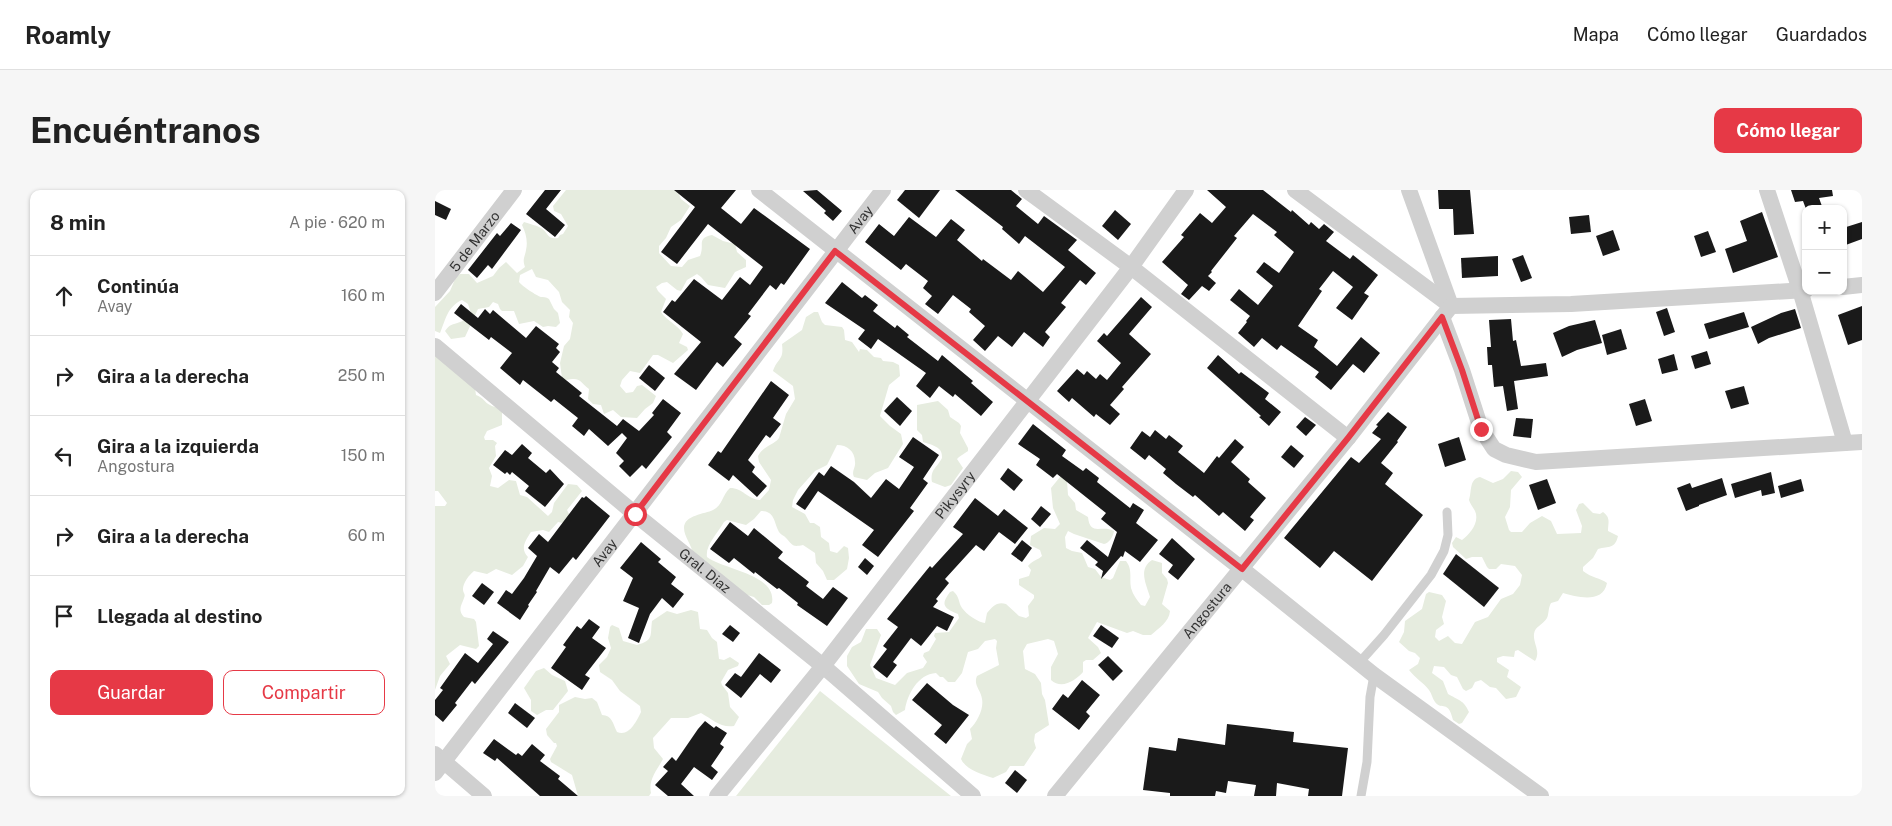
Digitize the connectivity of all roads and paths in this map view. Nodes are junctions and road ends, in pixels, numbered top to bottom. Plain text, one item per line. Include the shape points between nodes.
1 (513, 190) edge
2 (759, 190) edge
3 (883, 190) edge
4 (1026, 190) edge
5 (1186, 190) edge
6 (1295, 190) edge
7 (1409, 190) edge
8 (1767, 190) edge
9 (835, 251) junction
10 (1131, 267) junction
11 (1862, 285) edge
12 (1802, 287) edge
13 (1847, 287) edge
14 (1802, 290) edge
15 (435, 293) edge
16 (1804, 295) edge
17 (1446, 312) junction
18 (435, 346) edge
19 (1026, 401) junction
20 (1348, 438) junction
21 (1862, 442) edge
22 (1845, 443) junction
23 (1447, 512) dead end
24 (635, 514) junction
25 (1242, 569) junction
26 (1359, 663) junction
27 (823, 666) junction
28 (1374, 675) junction
29 (438, 763) edge
30 (484, 796) edge
31 (717, 796) edge
32 (973, 796) edge
33 (1055, 796) edge
34 (1361, 796) edge
35 (1541, 796) edge

1 - 15 street, 5 de Marzo
2 - 9 street
3 - 9 street, Avay
4 - 10 street
5 - 10 street, Pikysyry
6 - 17 street
7 - 17 street
8 - 12 street
9 - 19 street
9 - 24 street, Avay
10 - 19 street, Pikysyry
10 - 20 street
11 - 13 street
14 - 17 street
16 - 22 street
17 - 20 street, Angostura
17 - 22 street via 1481,429 1494,449 1506,455 1536,462
18 - 24 street, Gral. Diaz
19 - 25 street
19 - 27 street, Pikysyry
20 - 25 street, Angostura
21 - 22 street
23 - 26 lane via 1448,535 1444,551 1431,575
24 - 27 street, Gral. Diaz
24 - 29 street, Avay
25 - 26 street
25 - 33 street, Angostura
26 - 28 street
27 - 31 street, Pikysyry
27 - 32 street, Gral. Diaz
28 - 34 lane via 1369,697 1367,762
28 - 35 street
29 - 30 street

